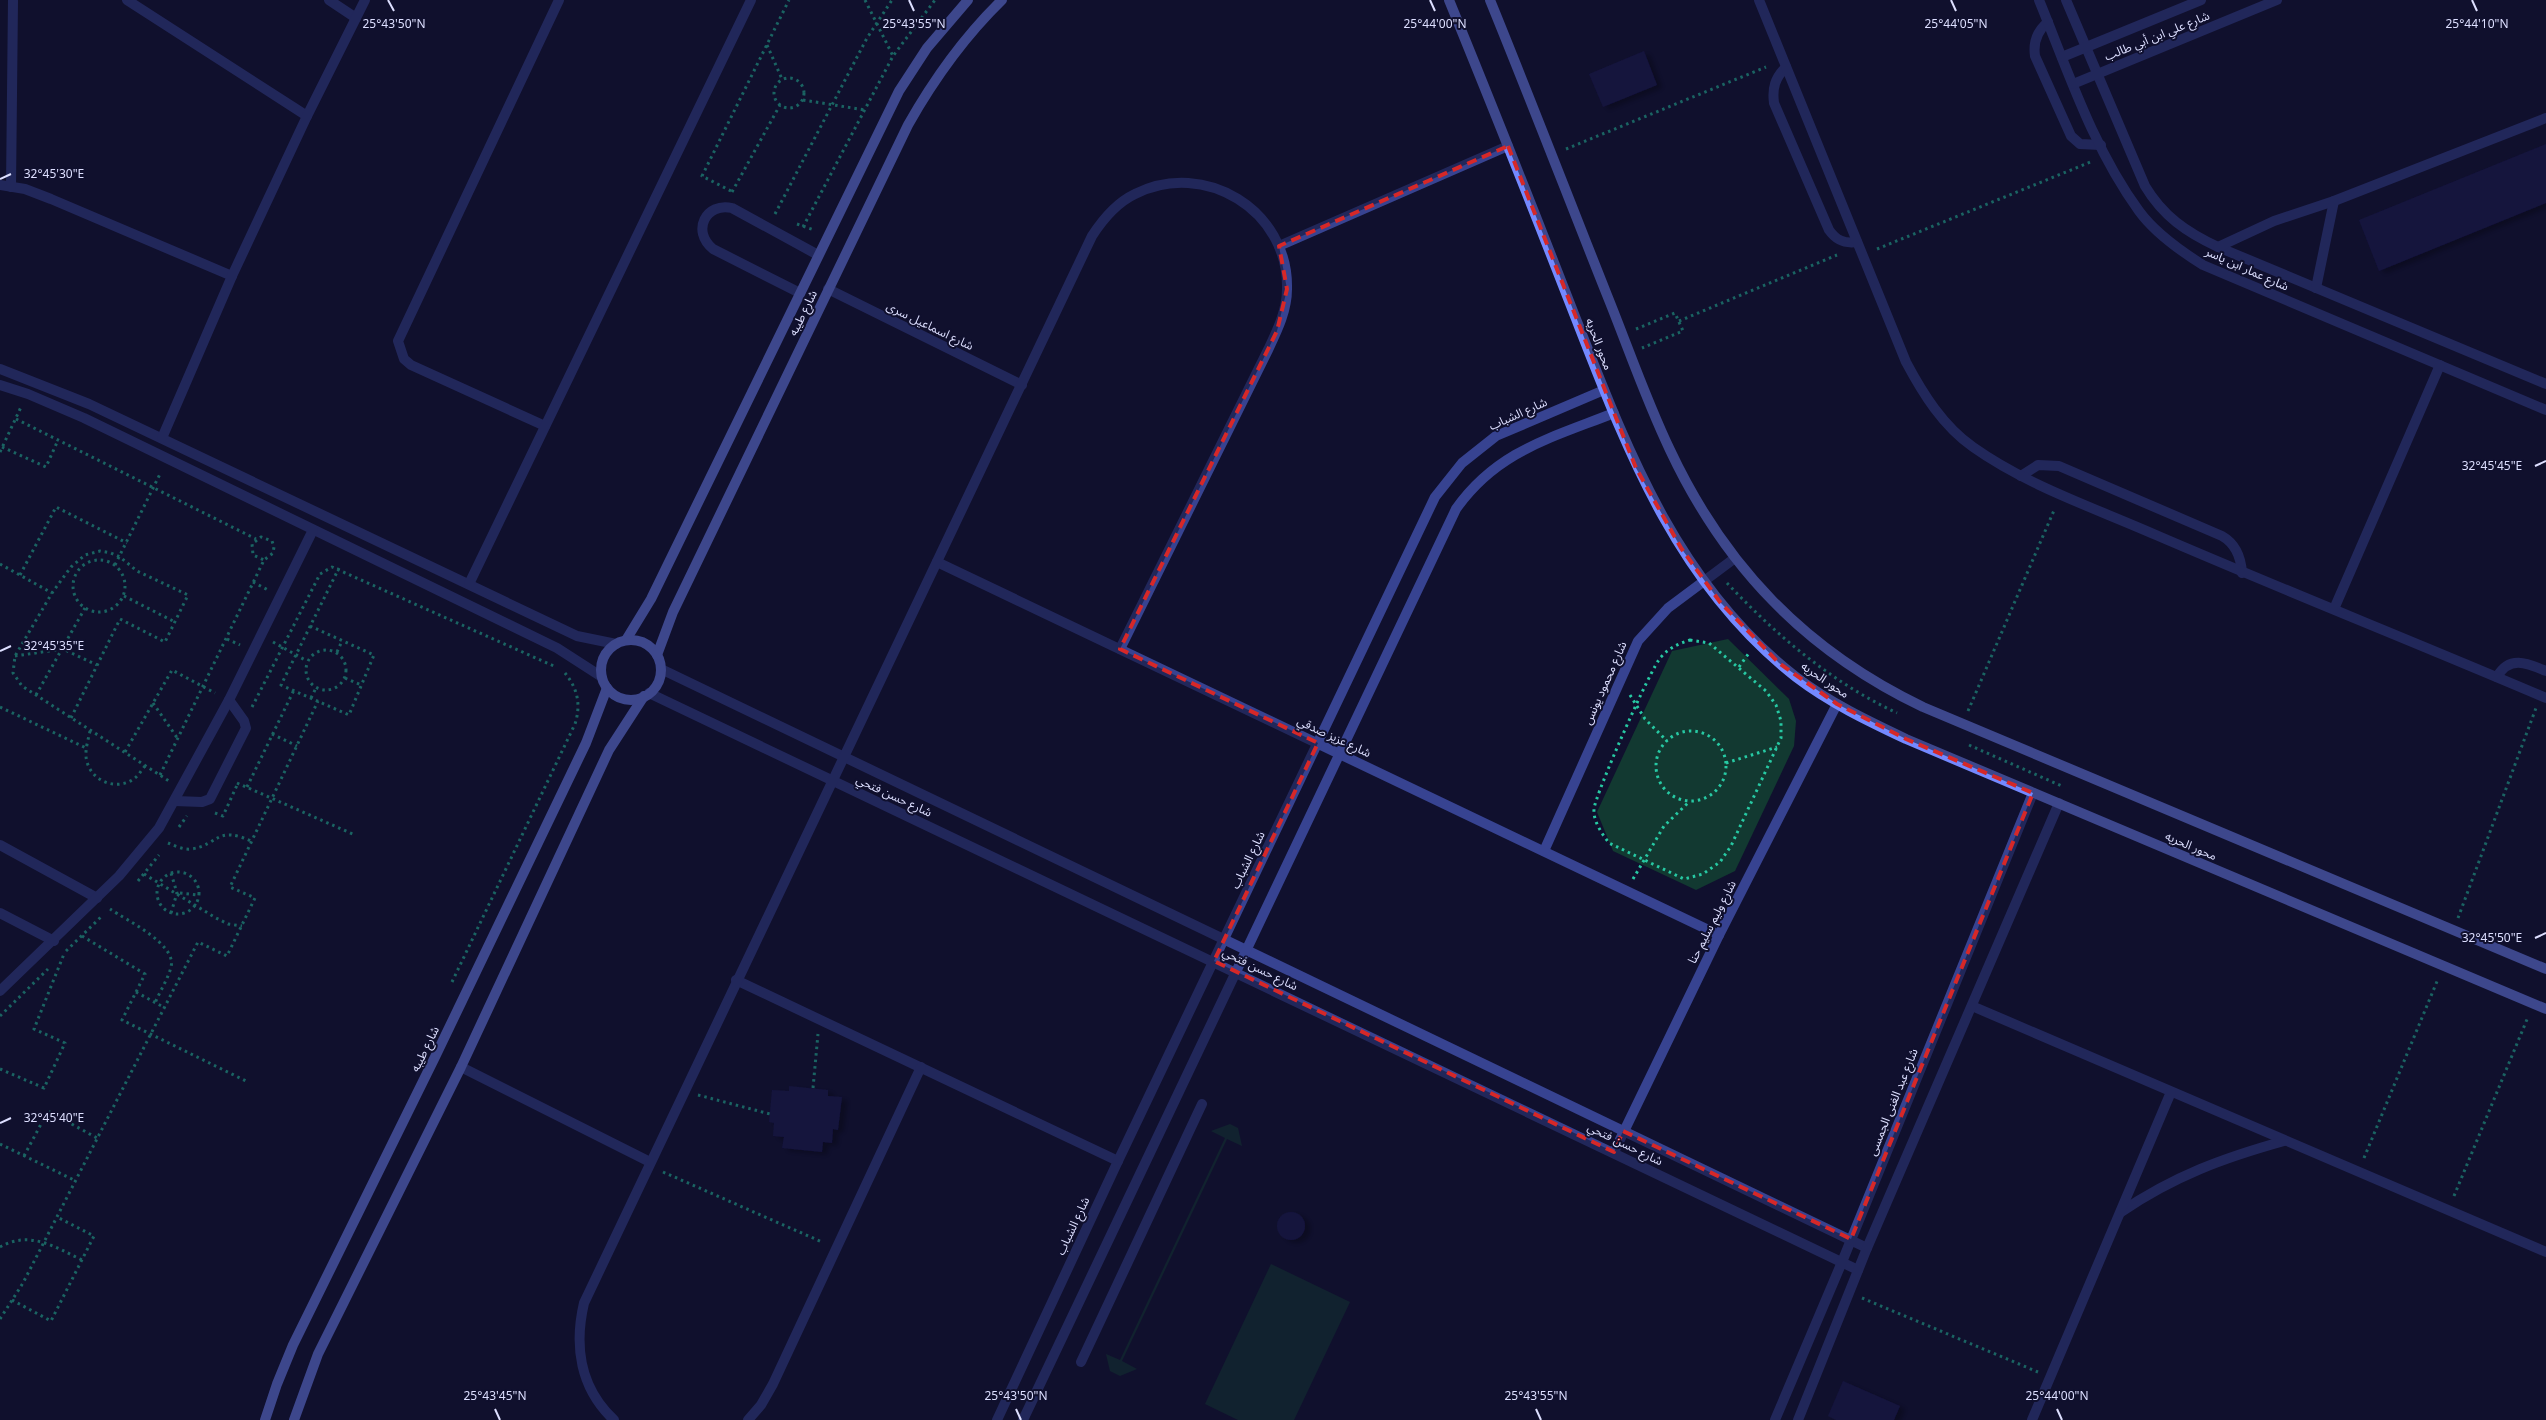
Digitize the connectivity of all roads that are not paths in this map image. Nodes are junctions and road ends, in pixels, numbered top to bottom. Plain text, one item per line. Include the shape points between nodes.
1 (13, 0) edge
2 (127, 0) edge
3 (329, 0) edge
4 (365, 0) edge
5 (559, 0) edge
6 (752, 0) edge
7 (968, 0) edge
8 (1002, 0) edge
9 (1449, 0) edge
10 (1490, 0) edge
11 (1759, 0) edge
12 (2039, 0) edge
13 (2066, 0) edge
14 (2201, 0) edge
15 (2278, 0) edge
16 (356, 18) junction
17 (2048, 22) junction
18 (2084, 47) junction
19 (2062, 57) junction
20 (1784, 64) junction
21 (2096, 74) junction
22 (2074, 84) junction
23 (307, 116) junction
24 (2546, 118) edge
25 (2101, 145) junction
26 (1508, 146) junction
27 (0, 185) edge
28 (11, 187) junction
29 (2334, 201) junction
30 (1279, 246) junction
31 (2218, 247) junction
32 (1859, 248) junction
33 (818, 255) junction
34 (232, 276) junction
35 (2316, 288) junction
36 (828, 289) junction
37 (800, 293) junction
38 (2440, 365) junction
39 (0, 369) edge
40 (2546, 384) edge
41 (0, 385) edge
42 (1022, 385) junction
43 (1604, 390) junction
44 (2546, 410) edge
45 (1614, 413) junction
46 (545, 426) junction
47 (162, 438) junction
48 (2021, 476) junction
49 (313, 530) junction
50 (1735, 558) junction
51 (938, 562) junction
52 (2242, 572) junction
53 (1704, 581) junction
54 (469, 584) junction
55 (2334, 609) junction
56 (621, 642) junction
57 (1120, 649) junction
58 (657, 655) junction
59 (660, 669) junction
60 (2546, 671) edge
61 (602, 677) junction
62 (2497, 677) junction
63 (607, 688) junction
64 (647, 695) junction
65 (2543, 697) edge
66 (229, 700) junction
67 (1836, 704) junction
68 (1318, 743) junction
69 (1341, 754) junction
70 (844, 757) junction
71 (833, 781) junction
72 (2033, 793) junction
73 (175, 801) junction
74 (2059, 803) junction
75 (0, 846) edge
76 (1544, 851) junction
77 (97, 898) junction
78 (0, 914) edge
79 (1719, 936) junction
80 (1224, 939) junction
81 (54, 941) junction
82 (1246, 950) junction
83 (1214, 961) junction
84 (2546, 969) edge
85 (1235, 971) junction
86 (736, 980) junction
87 (0, 991) edge
88 (1972, 1006) junction
89 (2546, 1009) edge
90 (461, 1067) junction
91 (921, 1068) junction
92 (2171, 1092) junction
93 (1202, 1104) dead end
94 (1623, 1131) junction
95 (2284, 1141) junction
96 (1614, 1152) junction
97 (1118, 1161) junction
98 (650, 1164) junction
99 (2120, 1213) junction
100 (1851, 1239) junction
101 (1867, 1248) junction
102 (2546, 1252) edge
103 (1842, 1262) junction
104 (1858, 1270) junction
105 (1081, 1362) dead end
106 (265, 1420) edge
107 (294, 1420) edge
108 (614, 1420) edge
109 (748, 1420) edge
110 (997, 1420) edge
111 (1024, 1420) edge
112 (1774, 1420) edge
113 (1798, 1420) edge
114 (2032, 1420) edge

1 - 28 street
2 - 23 street
3 - 16 street
4 - 16 street
5 - 46 street via 398,341 399,350 411,365
6 - 46 street
7 - 33 main road, شارع طيبه via 926,48 899,90
8 - 36 main road, شارع طيبه via 959,46 919,105
9 - 26 main road, محور الحريه
10 - 50 main road, محور الحريه via 1658,423 1683,477
11 - 20 street
12 - 17 street, شارع عمار ابن ياسر
13 - 18 street, شارع عمار ابن ياسر
14 - 18 street, شارع علي ابن أبي طالب
15 - 21 street, شارع علي ابن أبي طالب
16 - 23 street
17 - 19 street, شارع عمار ابن ياسر
17 - 25 street via 2038,33 2035,56 2071,136 2080,144
18 - 19 street, شارع علي ابن أبي طالب
18 - 21 street, شارع عمار ابن ياسر
19 - 22 street, شارع عمار ابن ياسر
20 - 32 street
20 - 32 street via 1773,87 1774,103 1829,230 1838,240
21 - 22 street, شارع علي ابن أبي طالب
21 - 31 street, شارع عمار ابن ياسر via 2135,166 2154,201 2183,229
22 - 25 street, شارع عمار ابن ياسر
23 - 34 street
24 - 29 street
25 - 38 street, شارع عمار ابن ياسر via 2139,211 2185,254 2203,265
26 - 30 street
26 - 43 main road, محور الحريه
27 - 28 street
28 - 34 street via 51,199
29 - 31 street via 2274,221
29 - 35 street
30 - 42 street via 1271,229 1252,208 1228,192 1210,185 1170,182 1151,186 1133,195 1103,220 1092,236
30 - 57 street via 1286,267 1287,289 1277,331
31 - 35 street, شارع عمار ابن ياسر
32 - 48 street via 1906,362 1934,409 1972,447
33 - 37 main road, شارع طيبه
33 - 37 street via 726,206 708,214 702,226 702,232 713,249
34 - 47 street
35 - 40 street, شارع عمار ابن ياسر
36 - 42 street, شارع اسماعيل سرى
36 - 58 main road, شارع طيبه via 673,612
37 - 56 main road, شارع طيبه via 651,599
38 - 44 street, شارع عمار ابن ياسر
38 - 55 street
39 - 47 street via 62,392
41 - 49 street via 28,394 168,458
42 - 51 street
43 - 45 main road, محور الحريه
43 - 68 street, شارع الشباب via 1496,436 1472,453 1448,479 1425,518
45 - 53 main road, محور الحريه via 1650,495
45 - 69 street via 1509,457 1467,494 1447,526
46 - 54 street
47 - 54 street
48 - 52 street
48 - 52 street via 2038,465 2059,466 2222,536 2235,547
49 - 61 street via 557,648
49 - 66 street
50 - 53 street, شارع محمود يونس
50 - 84 main road, محور الحريه via 1784,614 1827,650 1898,695
51 - 57 street, شارع عزيز صدقي
51 - 70 street
52 - 55 street
53 - 67 main road, محور الحريه via 1761,647 1797,678
53 - 76 street, شارع محمود يونس via 1668,608 1638,642
54 - 56 street via 577,636
55 - 62 street
56 - 58 main road via 644,643
56 - 61 main road via 603,658
57 - 68 street, شارع عزيز صدقي
58 - 59 main road
59 - 64 main road via 656,686
59 - 70 street, شارع حسن فتحي
60 - 62 street via 2518,662 2507,665
61 - 63 main road
62 - 65 street
63 - 64 main road via 630,700
63 - 106 main road, شارع طيبه via 586,743 293,1346
64 - 71 street, شارع حسن فتحي
64 - 90 main road via 609,750
66 - 73 street
66 - 73 street via 244,721 245,732 223,777 210,799 202,802
67 - 72 main road, محور الحريه via 1906,739
67 - 79 street, شارع وليم سليم حنا
68 - 69 street, شارع عزيز صدقي
68 - 80 street, شارع الشباب
69 - 76 street, شارع عزيز صدقي
69 - 82 street
70 - 71 street
70 - 80 street, شارع حسن فتحي
71 - 83 street, شارع حسن فتحي
71 - 86 street
72 - 74 main road, محور الحريه
72 - 100 street, شارع عبد الغنى الجمسى
73 - 77 street via 140,853
74 - 88 street
74 - 89 main road, محور الحريه
75 - 77 street
76 - 79 street, شارع عزيز صدقي
77 - 81 street
78 - 81 street
79 - 94 street, شارع وليم سليم حنا
80 - 82 street, شارع حسن فتحي
80 - 83 street, شارع الشباب
81 - 87 street
82 - 85 street
82 - 94 street, شارع حسن فتحي
83 - 85 street, شارع حسن فتحي
83 - 97 street, شارع الشباب
85 - 96 street, شارع حسن فتحي
85 - 111 street
86 - 91 street
86 - 98 street
88 - 92 street
88 - 101 street
90 - 98 street
90 - 107 main road via 318,1354
91 - 97 street
91 - 109 street via 773,1384 762,1405
92 - 95 street
92 - 99 street
93 - 105 street
94 - 96 street, شارع وليم سليم حنا
94 - 100 street, شارع حسن فتحي
95 - 99 street via 2214,1162 2181,1176
95 - 102 street
96 - 103 street, شارع حسن فتحي
97 - 110 street, شارع الشباب
98 - 108 street via 594,1279 579,1327 579,1352 585,1377 596,1400
99 - 114 street
100 - 101 street, شارع حسن فتحي
100 - 103 street, شارع عبد الغنى الجمسى
101 - 104 street
103 - 104 street, شارع حسن فتحي
103 - 112 street, شارع عبد الغنى الجمسى
104 - 113 street

